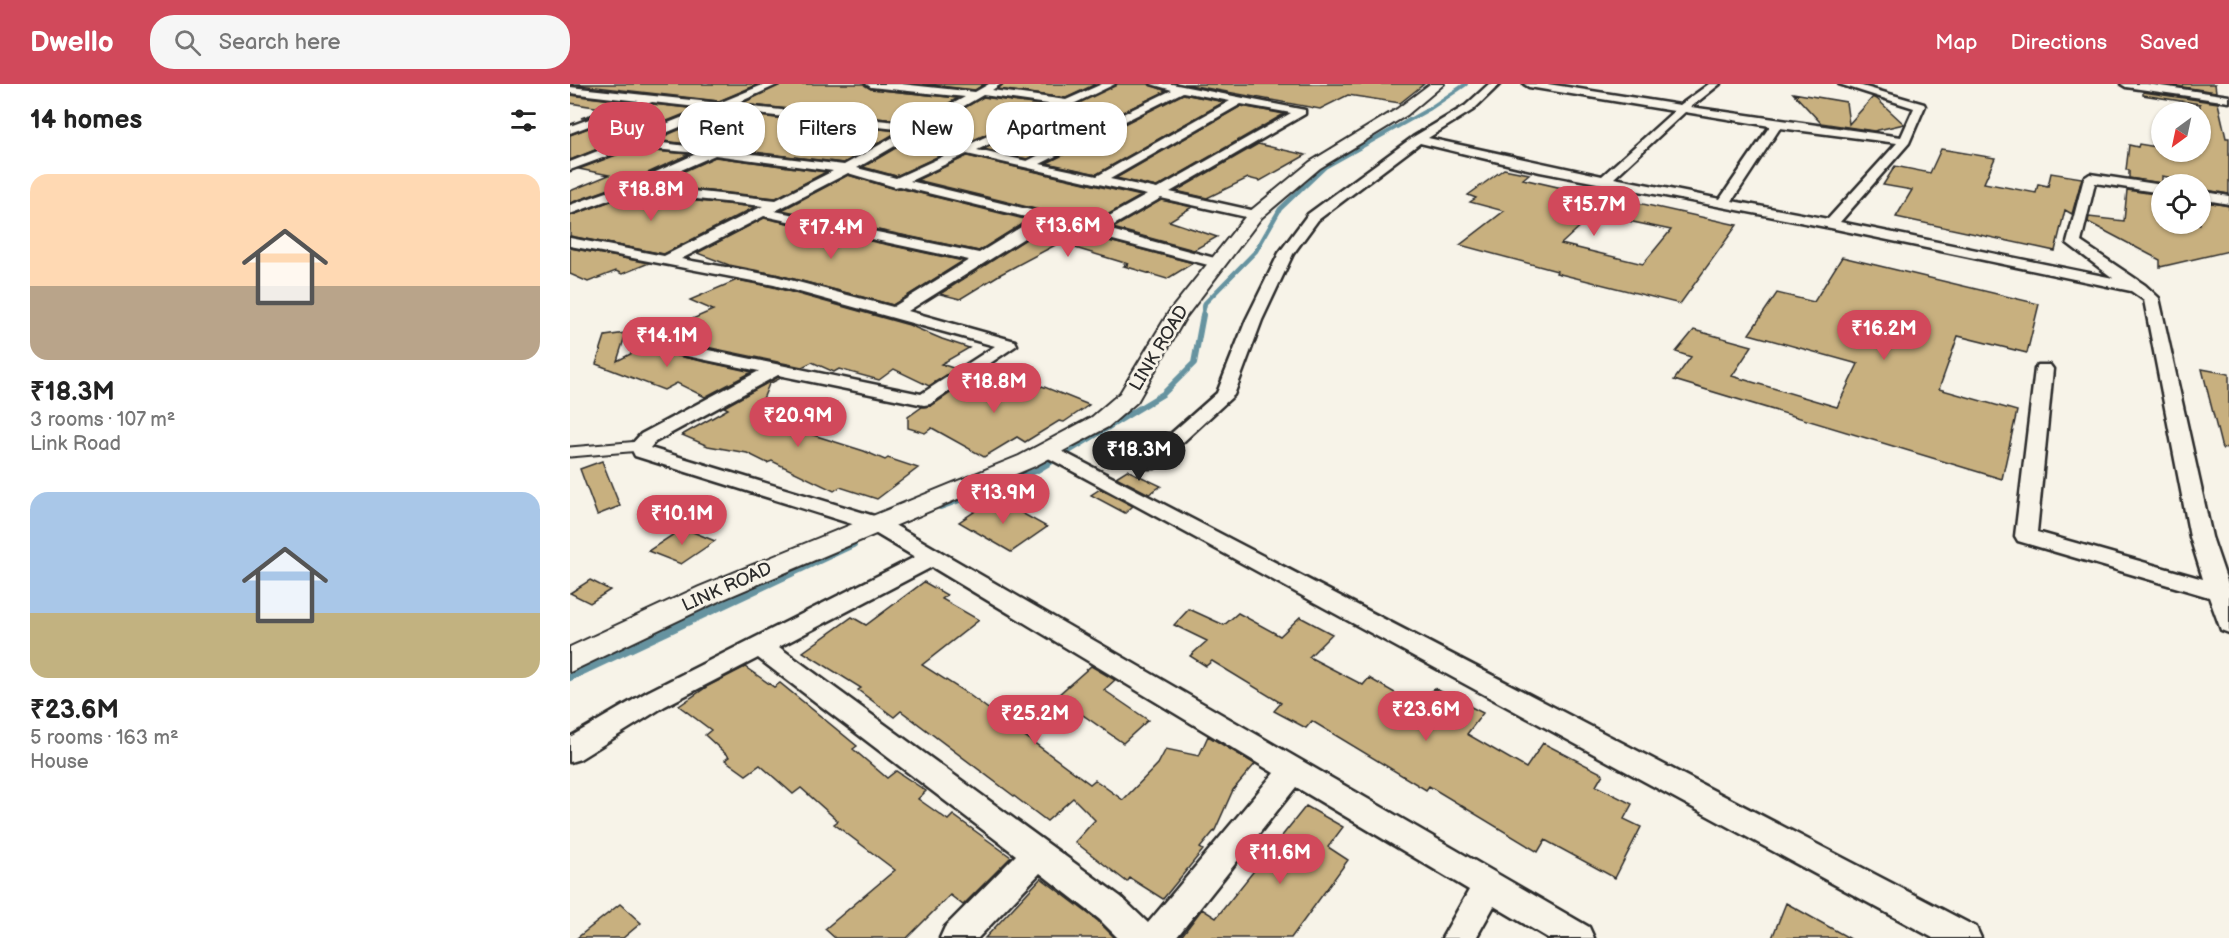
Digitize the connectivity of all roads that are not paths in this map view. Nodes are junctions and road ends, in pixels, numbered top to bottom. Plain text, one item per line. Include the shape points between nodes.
1 (774, 84) edge
2 (871, 84) edge
3 (996, 84) edge
4 (1110, 84) edge
5 (1156, 84) edge
6 (1438, 84) edge
7 (1495, 84) edge
8 (1529, 84) edge
9 (1715, 84) edge
10 (1844, 84) edge
11 (2126, 84) edge
12 (1182, 89) junction
13 (570, 90) edge
14 (603, 93) junction
15 (979, 94) junction
16 (653, 99) junction
17 (2229, 99) edge
18 (1240, 100) junction
19 (686, 102) edge
20 (728, 102) edge
21 (965, 102) edge
22 (1047, 102) edge
23 (1069, 102) edge
24 (570, 103) edge
25 (1682, 109) junction
26 (765, 110) edge
27 (1777, 124) junction
28 (890, 126) edge
29 (570, 130) edge
30 (1417, 140) junction
31 (1905, 141) junction
32 (890, 145) edge
33 (974, 153) edge
34 (594, 156) edge
35 (702, 156) edge
36 (750, 156) edge
37 (951, 156) edge
38 (574, 163) edge
39 (1028, 165) junction
40 (846, 169) junction
41 (1606, 179) junction
42 (1099, 180) junction
43 (895, 183) junction
44 (2151, 187) edge
45 (630, 188) junction
46 (1161, 194) junction
47 (2211, 197) edge
48 (2229, 200) edge
49 (1724, 203) junction
50 (778, 204) junction
51 (570, 210) edge
52 (762, 212) junction
53 (1255, 215) junction
54 (1044, 219) junction
55 (1831, 224) junction
56 (1095, 230) junction
57 (570, 242) edge
58 (981, 258) junction
59 (666, 261) junction
60 (1217, 263) junction
61 (2140, 288) junction
62 (895, 312) junction
63 (650, 343) dead end
64 (776, 369) junction
65 (2044, 369) dead end
66 (640, 446) junction
67 (570, 452) edge
68 (1057, 454) junction
69 (1148, 464) dead end
70 (883, 527) junction
71 (934, 557) junction
72 (2225, 594) edge
73 (2229, 624) edge
74 (760, 646) junction
75 (570, 660) edge
76 (570, 751) edge
77 (1294, 770) junction
78 (1037, 855) junction
79 (1489, 885) junction
80 (956, 938) edge
81 (1140, 938) edge
82 (1156, 938) edge
83 (1458, 938) edge
84 (1578, 938) edge
85 (1965, 938) edge

1 - 20 street
2 - 15 street
3 - 15 street
4 - 23 street
5 - 12 street
6 - 53 street, LINK ROAD via 1402,112 1315,165
7 - 30 street via 1469,108
8 - 25 street
9 - 25 street
10 - 31 street via 1920,106
11 - 17 street
12 - 18 street
12 - 39 street
13 - 14 street
14 - 16 street
14 - 24 street
15 - 21 street
15 - 22 street
16 - 19 street
16 - 29 street
18 - 42 street
18 - 46 street via 1302,112
25 - 27 street
25 - 41 street
26 - 28 street
27 - 31 street
27 - 49 street
30 - 41 street
30 - 69 street via 1314,217 1286,253 1254,320 1226,395
31 - 55 street
32 - 40 street
33 - 39 street
34 - 38 street
35 - 45 street
36 - 40 street
37 - 43 street
39 - 42 street
40 - 43 street
40 - 50 street
41 - 49 street
42 - 46 street
43 - 54 street
44 - 61 street via 2090,178 2074,243
45 - 50 street
45 - 51 street
46 - 53 street
46 - 56 street
47 - 48 street
49 - 55 street
50 - 52 street
52 - 58 street
52 - 59 street
53 - 60 street, LINK ROAD
54 - 56 street
54 - 58 street
55 - 61 street
56 - 60 street
57 - 59 street
58 - 62 street
59 - 62 street via 775,281
60 - 68 street, LINK ROAD via 1176,316 1129,397
61 - 72 street via 2151,298 2200,537
62 - 64 street via 1010,345 924,400
63 - 64 street
64 - 66 street via 648,438
65 - 72 street via 2026,536
66 - 67 lane
66 - 70 street via 642,452
68 - 70 street, LINK ROAD via 1027,461
68 - 85 street
70 - 71 street
70 - 75 street, LINK ROAD via 710,594
71 - 74 street
71 - 77 street
72 - 73 street
74 - 76 street via 656,699
74 - 78 street
77 - 79 street
77 - 82 street
78 - 80 street
78 - 81 street via 1110,908
79 - 83 street
79 - 84 street

